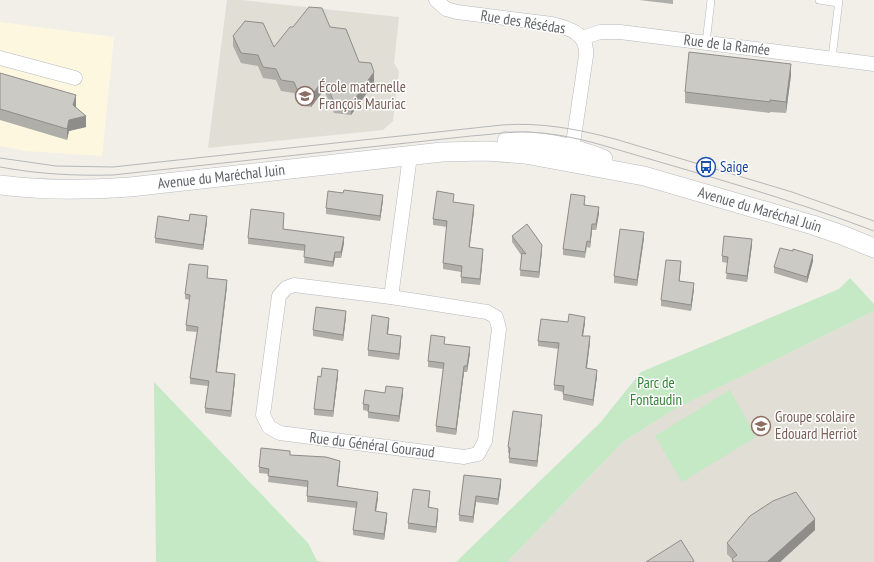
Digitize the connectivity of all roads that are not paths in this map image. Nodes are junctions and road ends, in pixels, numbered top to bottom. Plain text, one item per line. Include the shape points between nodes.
1 (436, 0) edge
2 (711, 0) edge
3 (819, 0) edge
4 (839, 1) edge
5 (582, 38) junction
6 (706, 43) junction
7 (0, 58) edge
8 (832, 58) junction
9 (874, 64) edge
10 (75, 78) dead end
11 (571, 155) junction
12 (410, 156) junction
13 (0, 185) edge
14 (874, 248) edge
15 (391, 296) junction

1 - 5 street, Rue des Résédas via 446,9 457,12 567,27
2 - 6 lane
3 - 4 lane
4 - 8 lane
5 - 6 street, Rue de la Ramée via 610,31
5 - 11 street, Rue des Résédas via 586,56
6 - 8 street, Rue de la Ramée
7 - 10 street
8 - 9 street, Rue de la Ramée
11 - 12 main road, Avenue du Maréchal Juin via 532,142 509,141
11 - 14 main road, Avenue du Maréchal Juin via 623,165 644,176 813,225
12 - 13 main road, Avenue du Maréchal Juin via 91,190
12 - 15 street
15 - 15 street, Rue du Général Gouraud via 294,285 283,291 279,296 263,415 269,427 280,432 464,457 478,454 485,441 487,426 499,329 496,317 488,312

